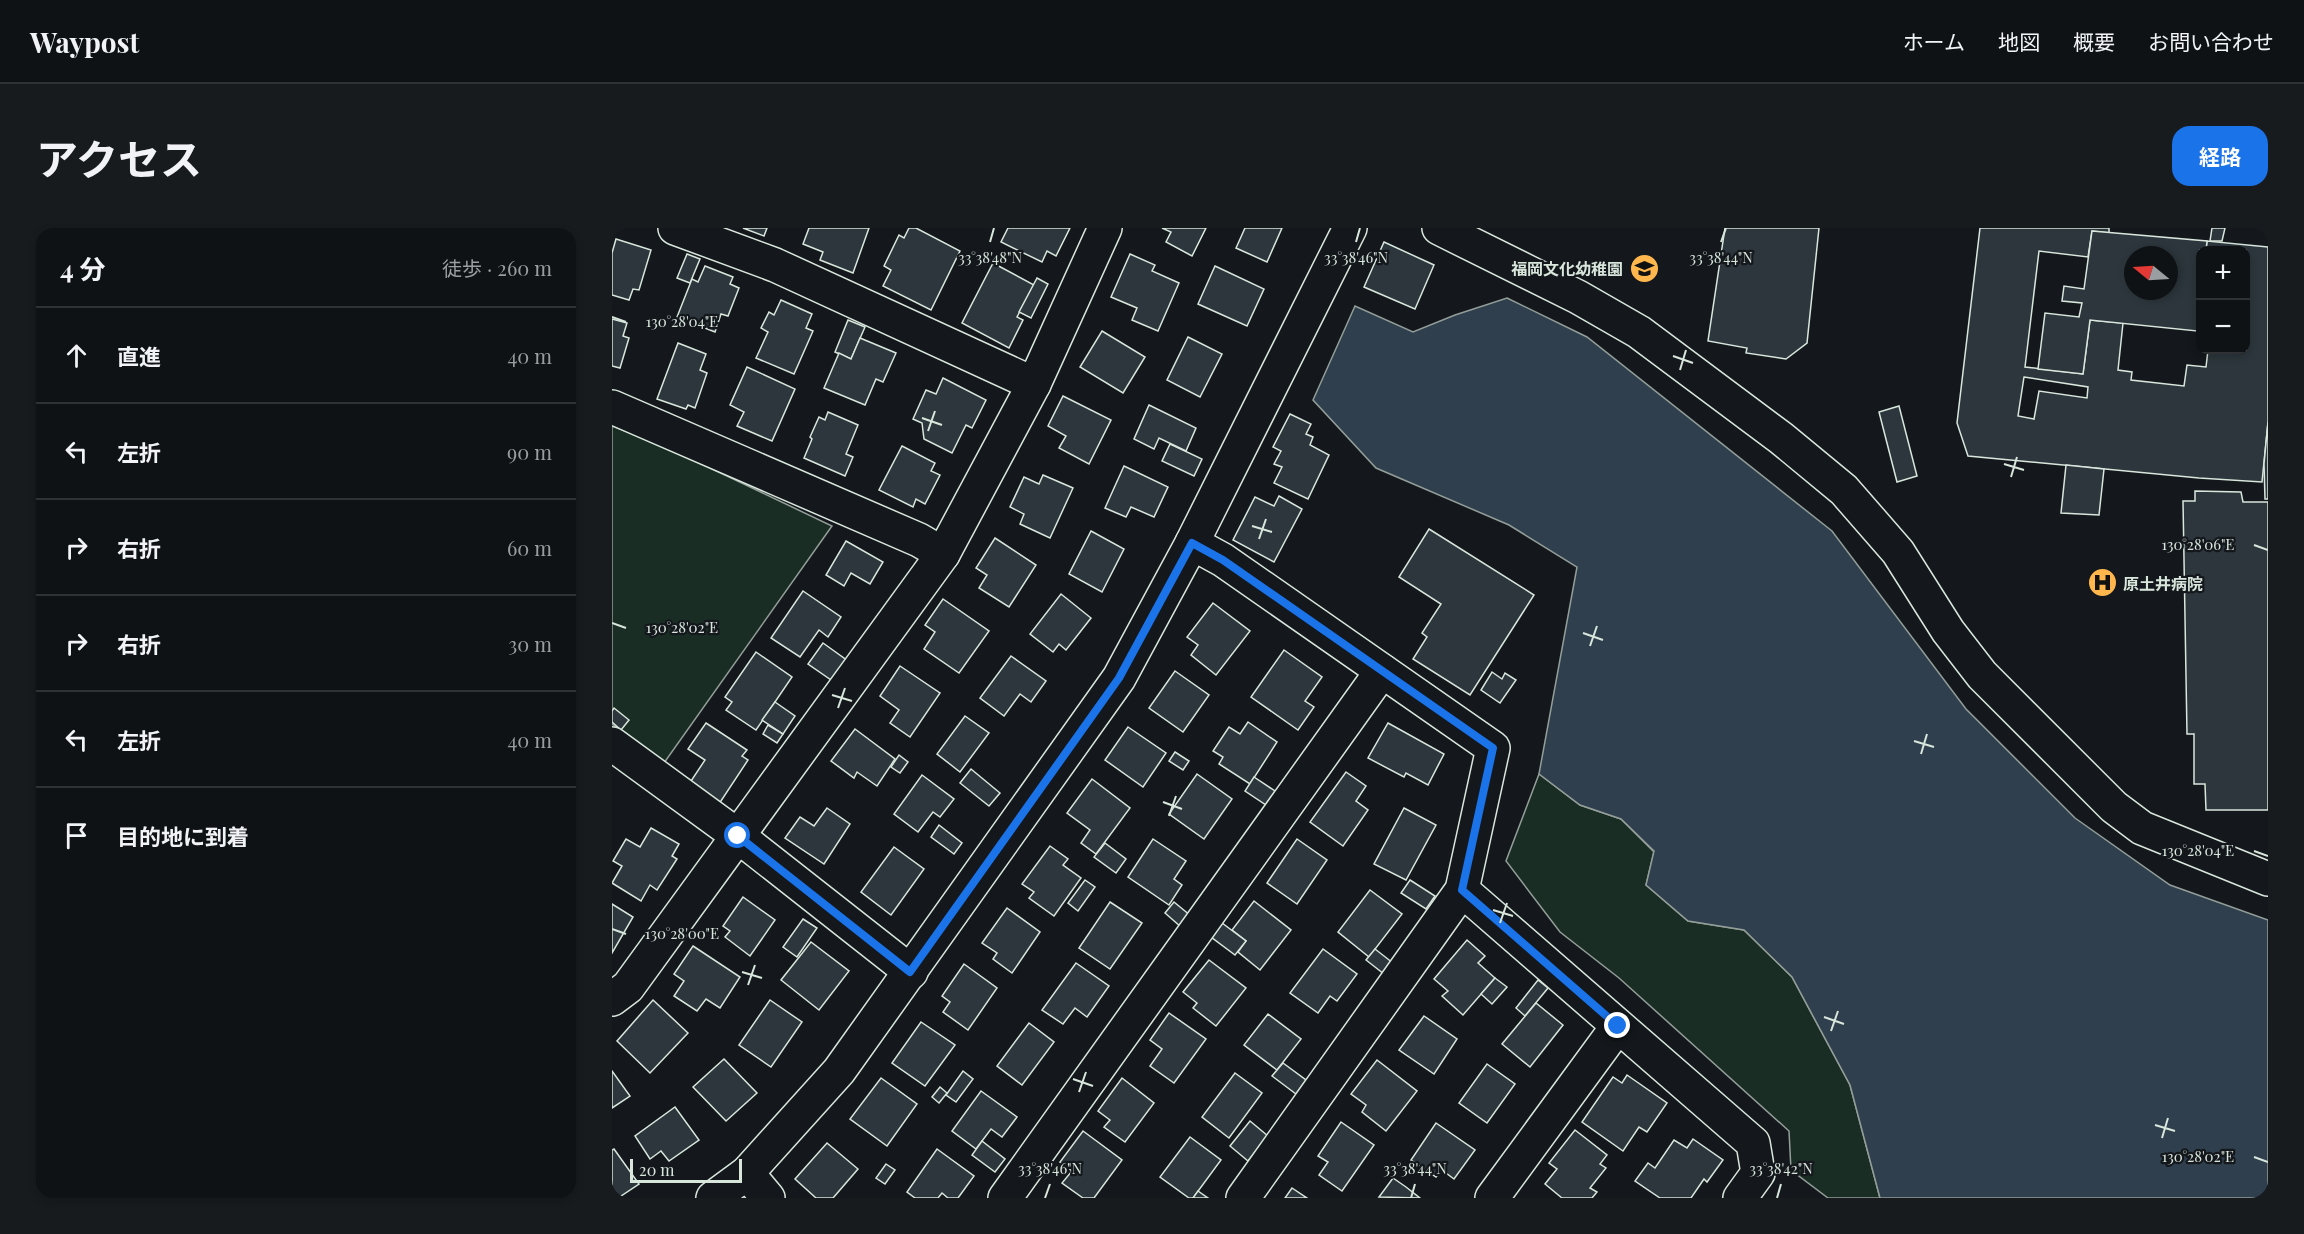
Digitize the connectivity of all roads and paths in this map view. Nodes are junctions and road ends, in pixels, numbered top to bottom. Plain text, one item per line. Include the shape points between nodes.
1 (675, 228) edge
2 (1105, 228) edge
3 (1350, 228) edge
4 (1439, 228) edge
5 (1034, 384) junction
6 (612, 407) edge
7 (1192, 543) junction
8 (943, 554) junction
9 (1382, 671) junction
10 (612, 744) edge
11 (738, 836) junction
12 (2268, 879) edge
13 (1462, 890) junction
14 (910, 972) junction
15 (612, 999) edge
16 (1618, 1026) junction
17 (747, 1173) junction
18 (713, 1198) edge
19 (768, 1198) edge
20 (1005, 1198) edge
21 (1243, 1198) edge
22 (1492, 1198) edge
23 (1740, 1198) edge

1 - 5 street via 775,265
2 - 5 street
3 - 7 street
4 - 12 street via 1639,332 1781,438 1844,489 1898,552 1948,631 1982,675 2114,807 2142,828
5 - 8 street
6 - 8 street via 919,540
7 - 9 street via 1223,560
7 - 14 street via 1119,678
8 - 11 street
9 - 13 street via 1493,748
9 - 20 street
10 - 11 street
11 - 14 street
11 - 15 street via 628,987
13 - 16 street
13 - 21 street
14 - 17 street via 839,1071
16 - 22 street
16 - 23 street via 1753,1143 1758,1173
17 - 18 street
17 - 19 street

